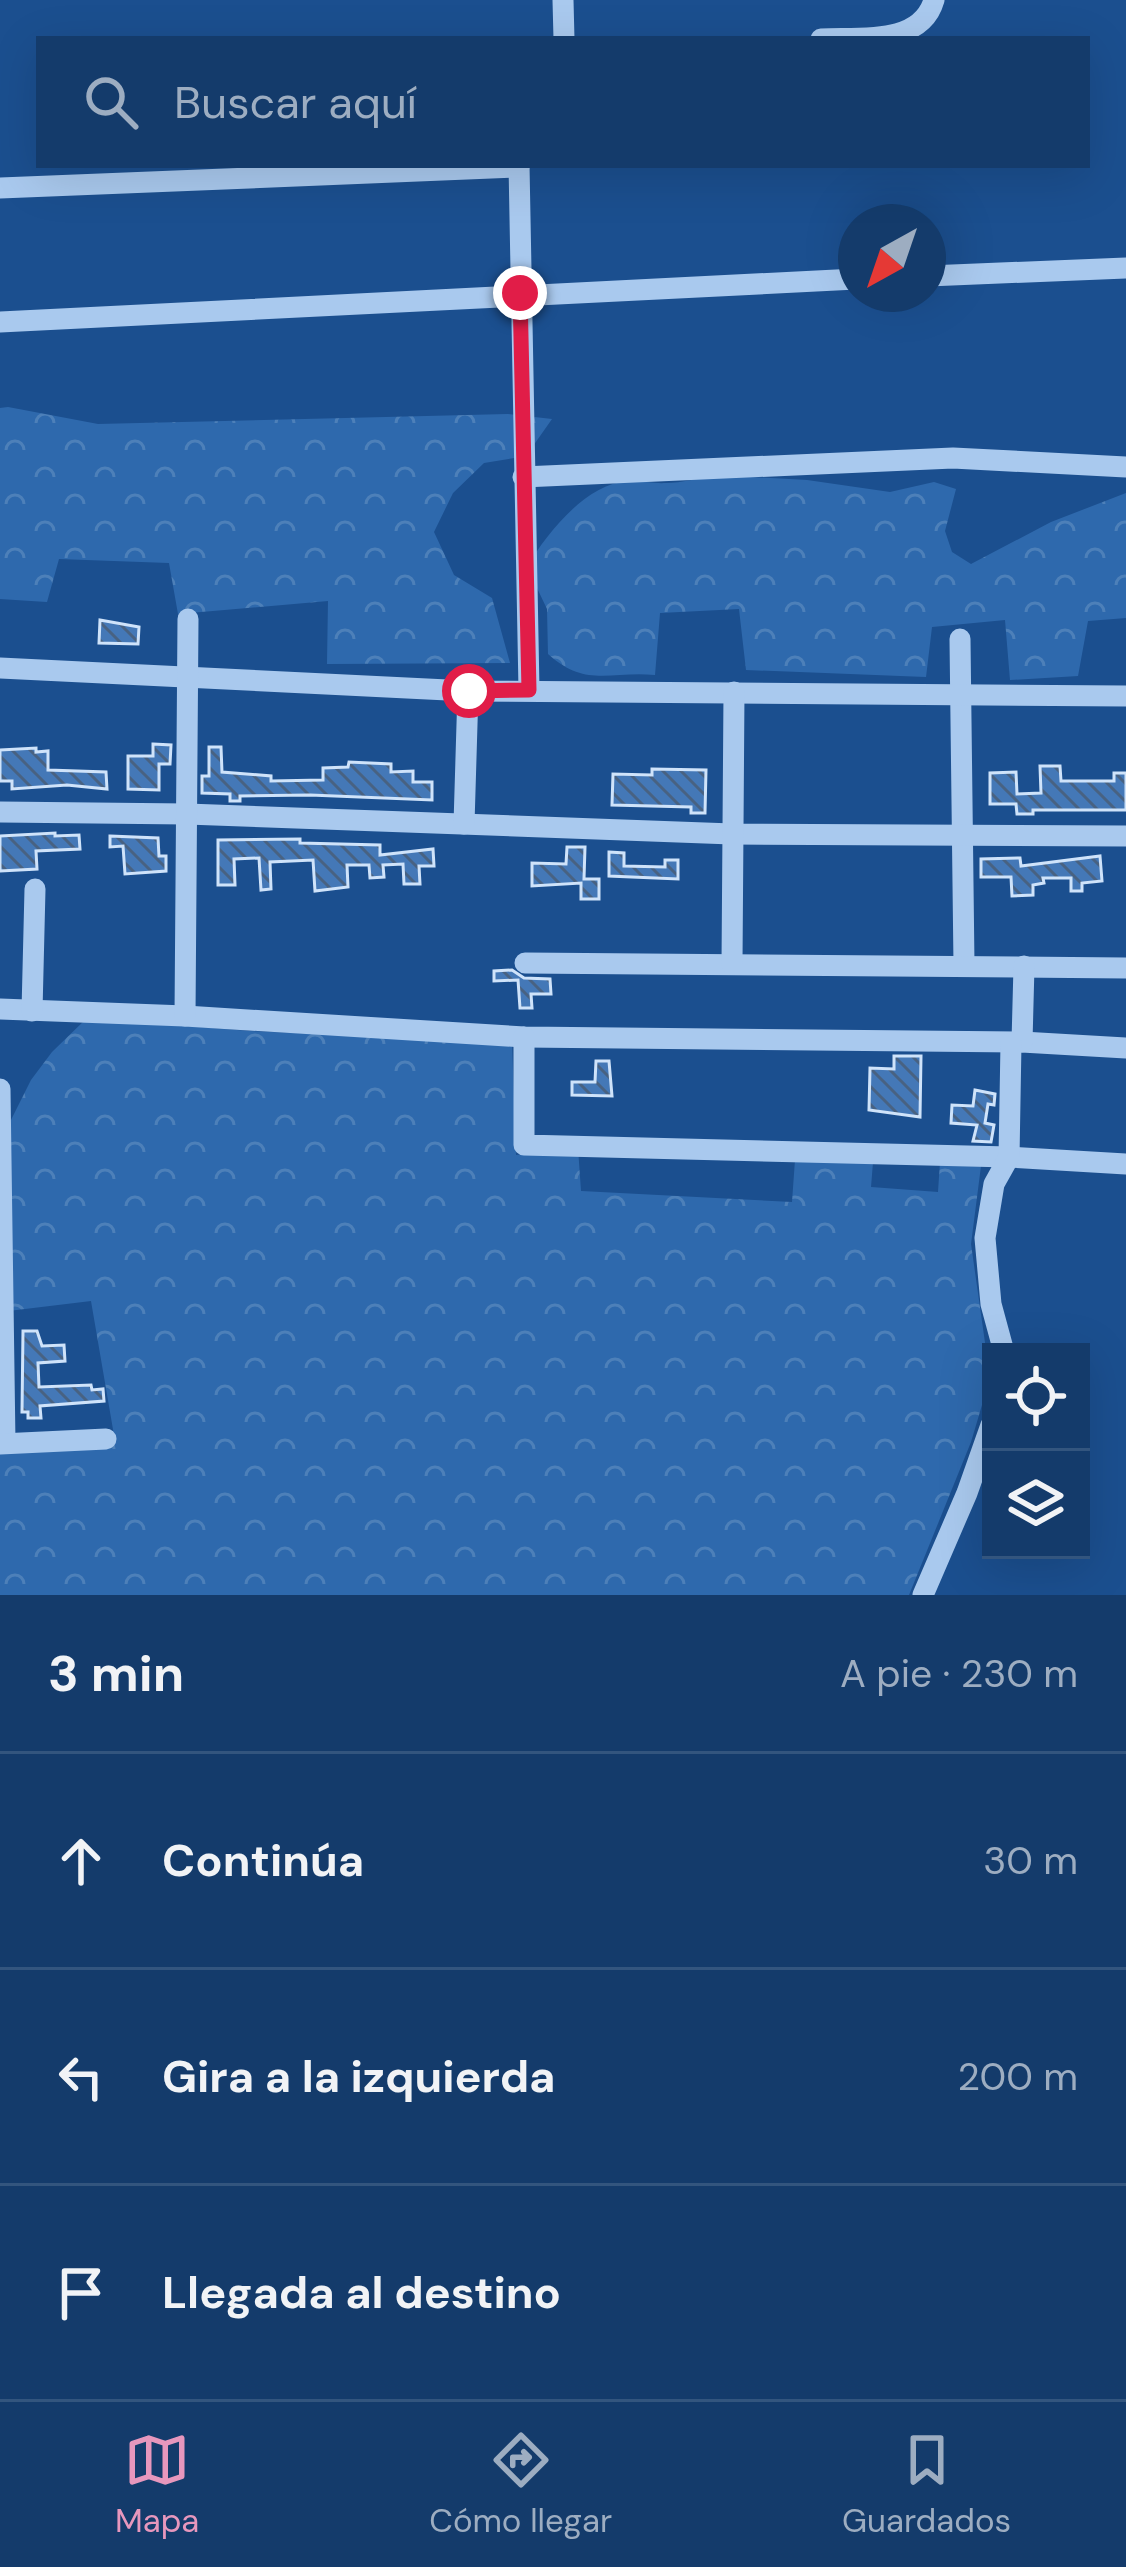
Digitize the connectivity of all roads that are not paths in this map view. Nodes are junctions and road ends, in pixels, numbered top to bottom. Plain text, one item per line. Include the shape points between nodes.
1 (563, 0) edge
2 (934, 0) edge
3 (565, 36) edge
4 (858, 36) edge
5 (472, 168) edge
6 (519, 168) edge
7 (0, 188) edge
8 (1126, 268) edge
9 (946, 275) edge
10 (838, 280) edge
11 (520, 293) junction
12 (0, 322) edge
13 (1126, 467) edge
14 (523, 477) junction
15 (188, 619) dead end
16 (960, 639) dead end
17 (0, 668) edge
18 (188, 676) junction
19 (529, 690) junction
20 (469, 691) junction
21 (734, 692) junction
22 (961, 695) junction
23 (1126, 695) edge
24 (0, 812) edge
25 (188, 814) junction
26 (464, 824) junction
27 (732, 834) junction
28 (962, 835) junction
29 (1126, 836) edge
30 (34, 889) dead end
31 (525, 963) dead end
32 (732, 964) junction
33 (964, 965) junction
34 (1024, 966) junction
35 (1126, 968) edge
36 (0, 1010) edge
37 (32, 1011) junction
38 (185, 1016) junction
39 (524, 1037) junction
40 (1016, 1042) junction
41 (1126, 1048) edge
42 (0, 1089) edge
43 (1009, 1157) junction
44 (1126, 1164) edge
45 (1002, 1343) edge
46 (106, 1439) dead end
47 (3, 1443) edge
48 (982, 1450) edge
49 (923, 1595) edge

1 - 3 street
2 - 4 street via 908,32
5 - 7 street
6 - 11 street
8 - 9 street
10 - 11 street
11 - 12 street
11 - 14 street
13 - 14 street via 953,458
14 - 19 street
15 - 18 street
16 - 22 street
17 - 18 street
18 - 20 street
18 - 25 street
19 - 20 street
19 - 21 street
20 - 26 street
21 - 22 street
21 - 27 street
22 - 23 street
22 - 28 street
24 - 25 street
25 - 26 street
25 - 38 street
26 - 27 street
27 - 28 street
27 - 32 street
28 - 29 street
28 - 33 street
30 - 37 street
31 - 32 street
32 - 33 street
33 - 34 street
34 - 35 street
34 - 40 street
36 - 37 street
37 - 38 street
38 - 39 street
39 - 40 street
39 - 43 street via 524,1144
40 - 41 street
40 - 43 street
42 - 47 street
43 - 44 street
43 - 45 street via 994,1184 985,1238
46 - 47 street
48 - 49 street

